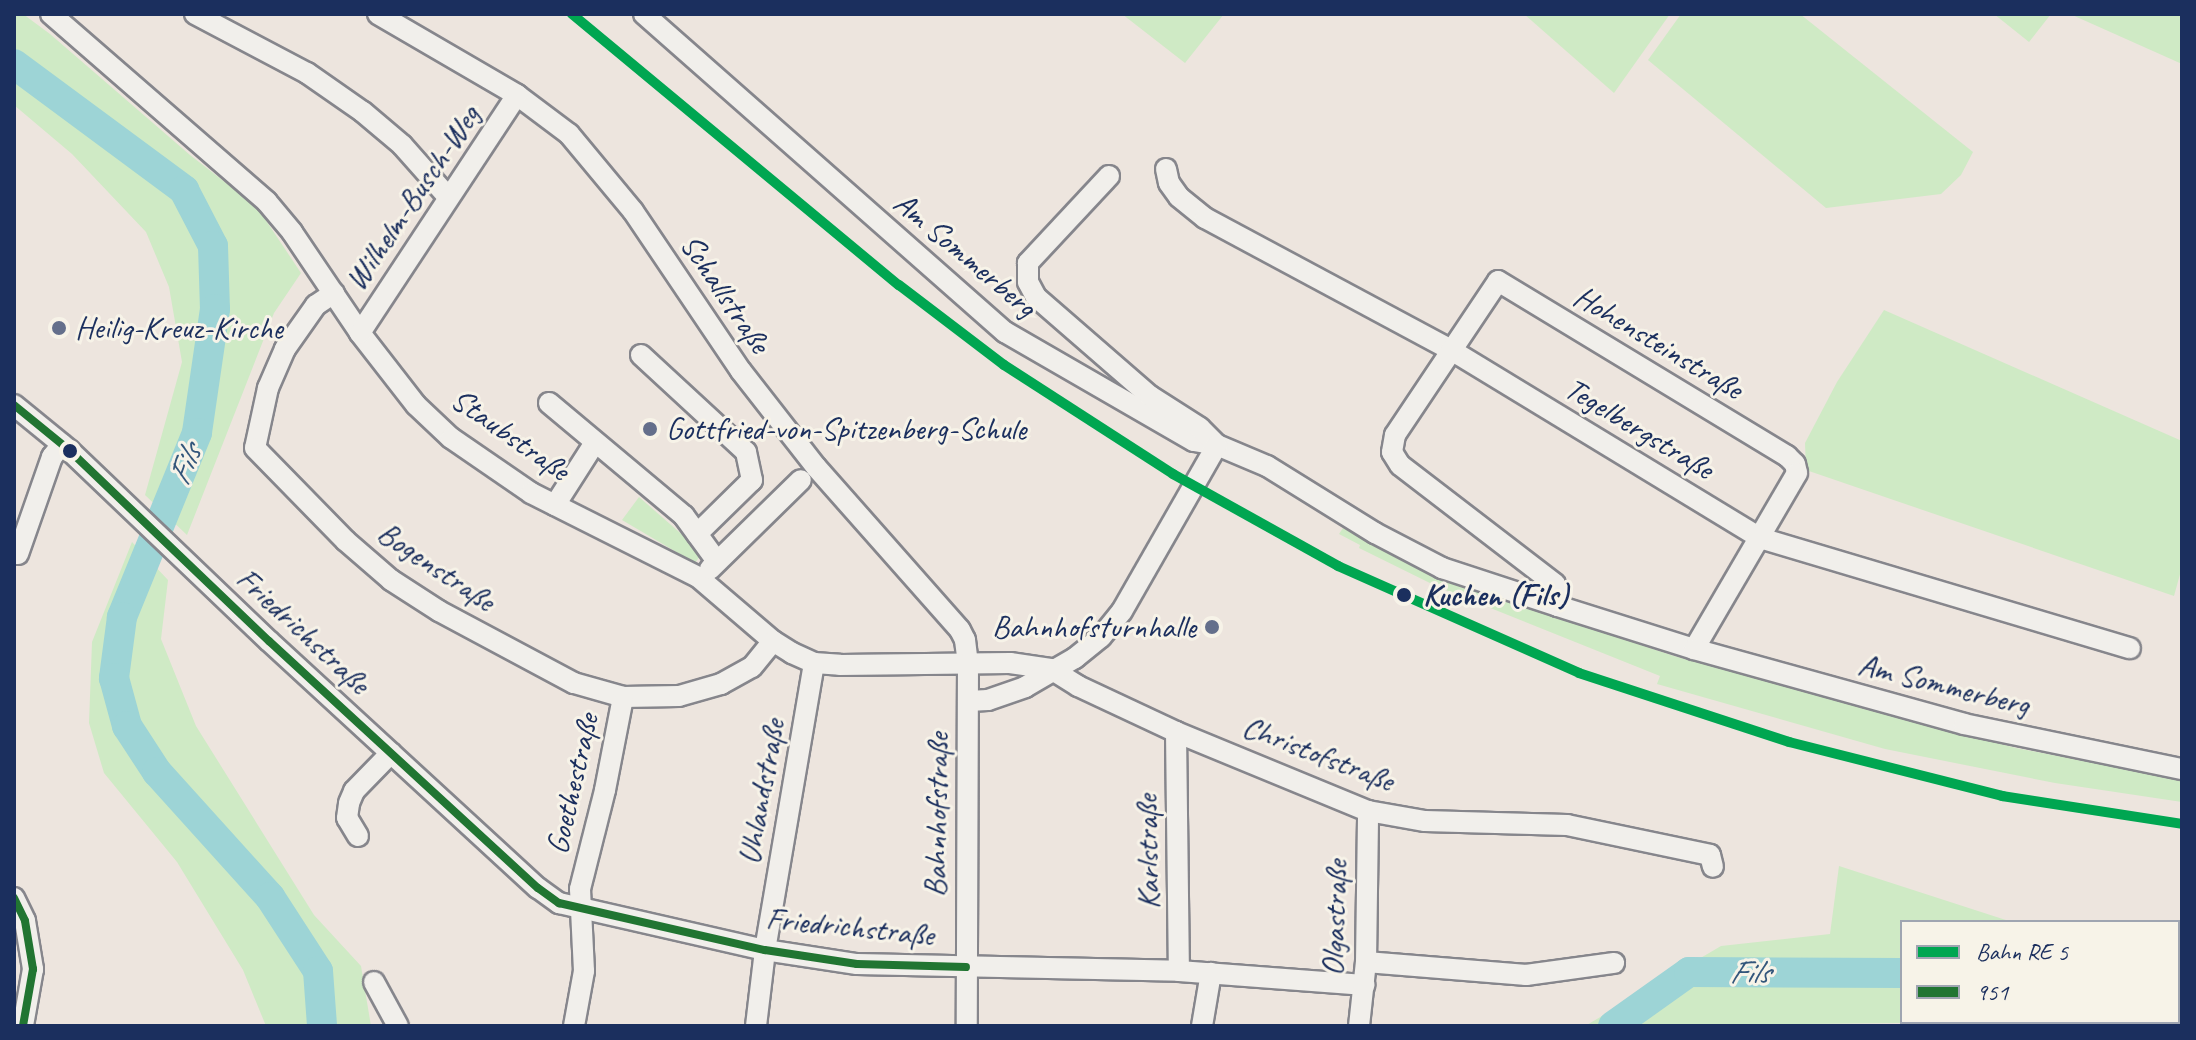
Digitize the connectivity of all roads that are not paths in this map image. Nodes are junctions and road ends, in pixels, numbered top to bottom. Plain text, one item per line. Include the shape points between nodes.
1 (51, 14) edge
2 (195, 14) edge
3 (378, 14) edge
4 (644, 14) edge
5 (517, 95) junction
6 (1166, 169) dead end
7 (1109, 176) dead end
8 (448, 197) junction
9 (334, 293) junction
10 (360, 333) junction
11 (1451, 350) junction
12 (641, 355) dead end
13 (549, 403) dead end
14 (14, 405) edge
15 (62, 444) junction
16 (594, 444) junction
17 (1217, 445) junction
18 (752, 480) junction
19 (801, 480) dead end
20 (776, 504) junction
21 (555, 505) junction
22 (697, 534) junction
23 (1760, 538) junction
24 (18, 554) dead end
25 (716, 560) junction
26 (702, 579) junction
27 (1558, 606) junction
28 (773, 641) junction
29 (2130, 648) dead end
30 (1694, 649) junction
31 (814, 663) junction
32 (968, 663) junction
33 (1051, 669) junction
34 (623, 697) junction
35 (968, 701) junction
36 (1176, 732) junction
37 (391, 753) junction
38 (2182, 769) edge
39 (1368, 811) junction
40 (358, 836) dead end
41 (1713, 867) dead end
42 (14, 898) edge
43 (579, 910) junction
44 (765, 950) junction
45 (1366, 962) junction
46 (1614, 963) dead end
47 (966, 967) junction
48 (1179, 971) junction
49 (1211, 973) junction
50 (374, 982) dead end
51 (1364, 985) junction
52 (23, 1026) edge
53 (398, 1026) edge
54 (574, 1026) edge
55 (756, 1026) edge
56 (967, 1026) edge
57 (1202, 1026) edge
58 (1359, 1026) edge

1 - 9 street, Staubstraße via 267,202
2 - 8 street via 307,73 363,112 402,145
3 - 5 street, Schallstraße
4 - 17 street, Am Sommerberg via 1005,332 1194,441
5 - 8 street, Wilhelm-Busch-Weg
5 - 32 street, Schallstraße via 569,134 633,211 741,371 816,467 960,630
6 - 11 street, Tegelbergstraße via 1179,197 1205,218
7 - 17 street, Am Sommerberg via 1028,263 1028,282 1036,297 1138,386
8 - 10 street, Wilhelm-Busch-Weg
9 - 10 street, Staubstraße
9 - 34 street, Bogenstraße via 316,305 285,349 268,388 255,448 391,580 574,683
10 - 21 street, Staubstraße via 416,405 451,438
11 - 23 street, Tegelbergstraße
11 - 23 street, Hohensteinstraße via 1498,281 1787,456 1797,473
11 - 27 street via 1395,435 1392,452 1400,465 1555,584
12 - 18 street via 746,452
13 - 16 street
14 - 15 street, Friedrichstraße
15 - 24 street via 52,457
15 - 37 street, Friedrichstraße
16 - 21 street
16 - 22 street via 684,516
17 - 27 street, Am Sommerberg via 1267,466 1442,568
17 - 33 street, Bahnhofstraße via 1122,611 1101,637
18 - 20 street
18 - 22 street
19 - 20 street
20 - 25 street
21 - 26 street, Staubstraße
22 - 25 street
23 - 29 street, Tegelbergstraße
23 - 30 street
25 - 26 street
26 - 28 street, Staubstraße
27 - 30 street, Am Sommerberg
28 - 31 street, Staubstraße
28 - 34 street, Bogenstraße via 752,667 721,684 679,696
30 - 38 street, Am Sommerberg via 1964,724
31 - 32 street, Staubstraße
31 - 44 street, Uhlandstraße
32 - 33 street
32 - 35 street, Bahnhofstraße
33 - 35 street, Bahnhofstraße via 1025,687
33 - 36 street, Christofstraße
34 - 43 street, Goethestraße
35 - 47 street, Bahnhofstraße
36 - 39 street, Christofstraße
36 - 48 street, Karlstraße
37 - 40 street via 349,803 347,818
37 - 43 street, Friedrichstraße via 538,888
39 - 41 street, Christofstraße via 1425,821 1567,825 1710,855
39 - 45 street, Olgastraße
42 - 52 street via 25,921 33,969
43 - 44 street, Friedrichstraße
43 - 54 street, Goethestraße via 584,971
44 - 47 street, Friedrichstraße via 857,964
44 - 55 street, Uhlandstraße
45 - 46 street via 1526,975
45 - 51 street, Olgastraße
47 - 48 street, Friedrichstraße
47 - 56 street, Bahnhofstraße
48 - 49 street, Friedrichstraße
49 - 51 street, Friedrichstraße
49 - 57 street
50 - 53 street
51 - 58 street, Olgastraße

